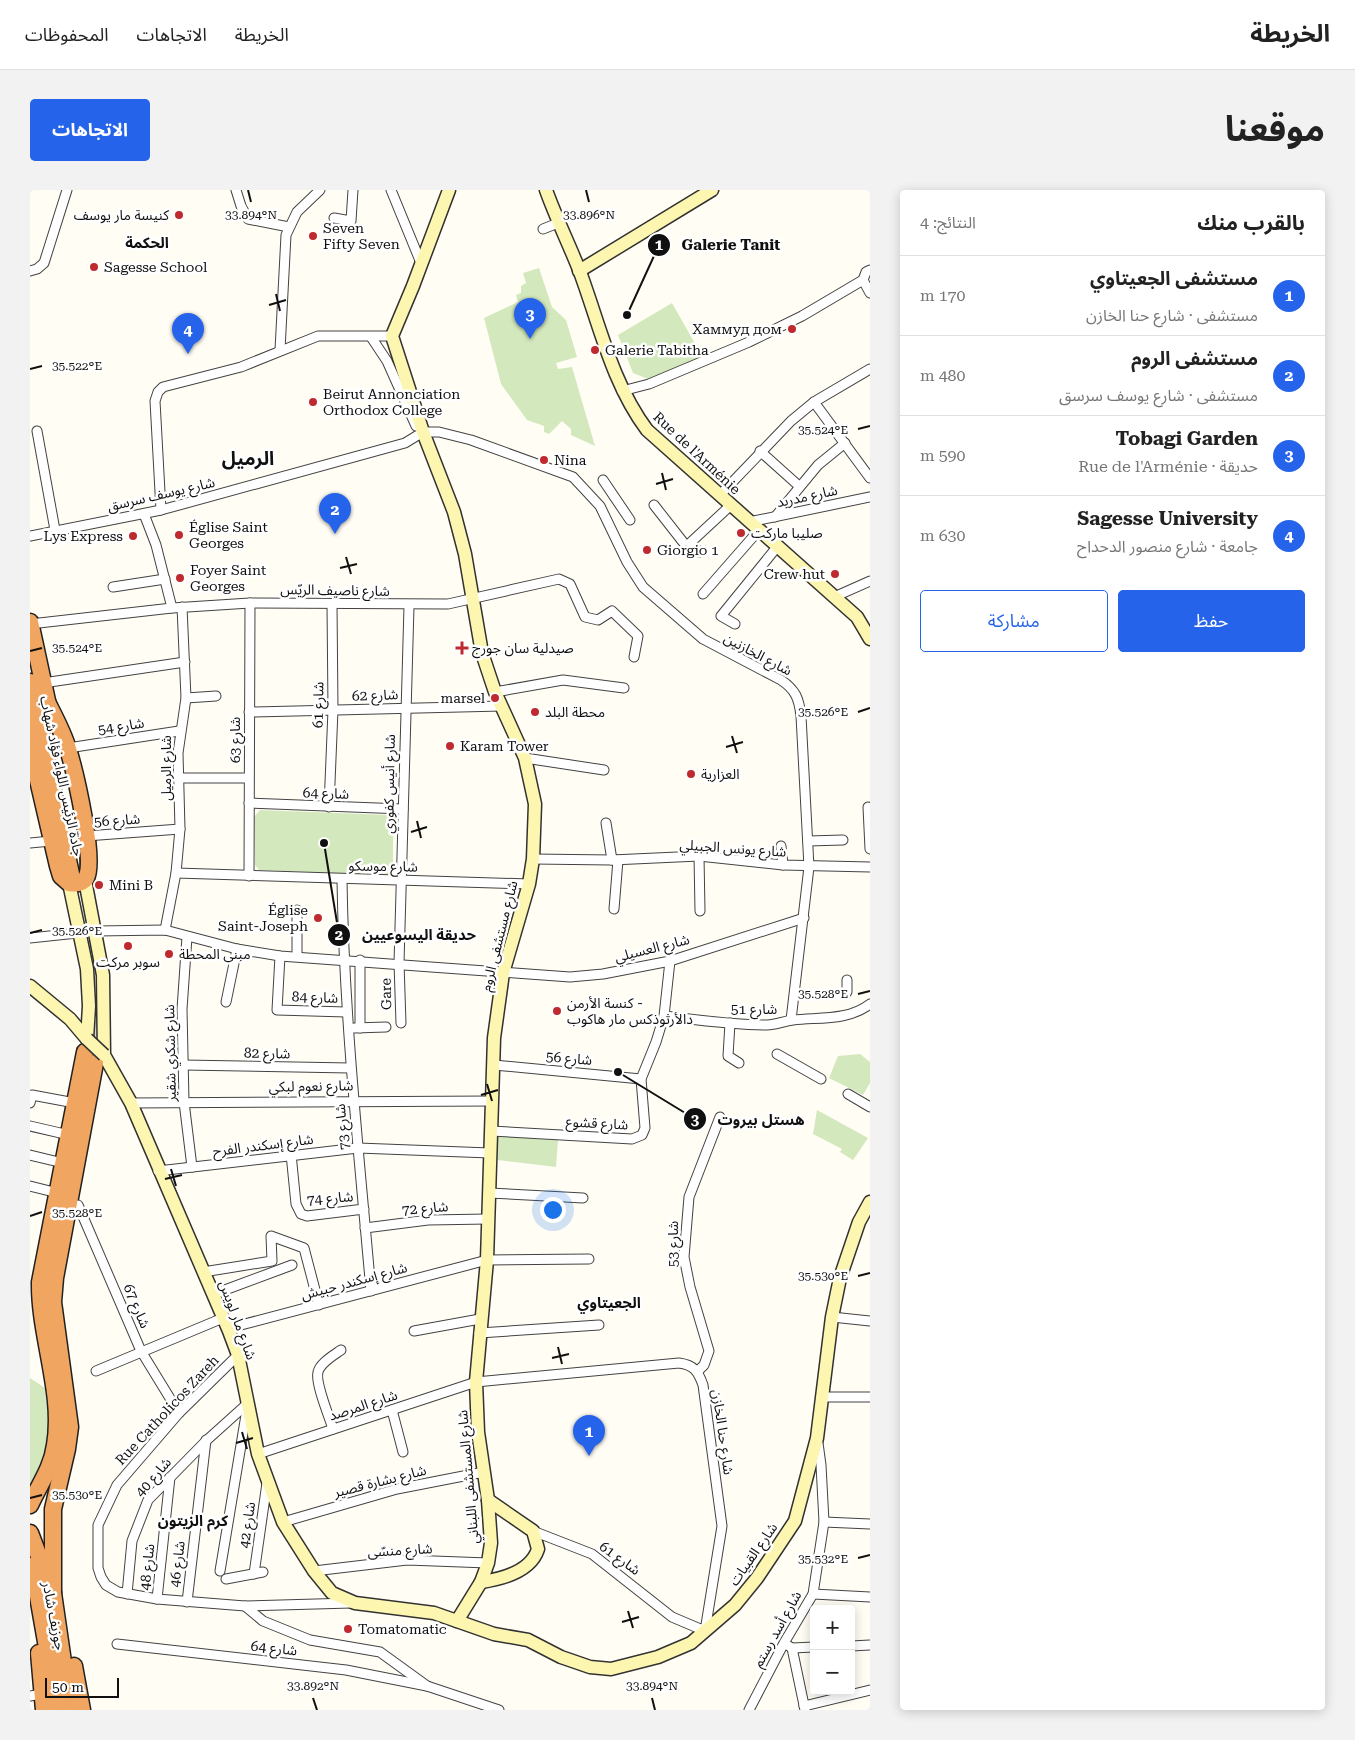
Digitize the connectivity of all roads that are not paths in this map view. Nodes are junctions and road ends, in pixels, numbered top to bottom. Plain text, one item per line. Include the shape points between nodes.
1 (66, 190) edge
2 (236, 190) edge
3 (320, 190) edge
4 (353, 190) edge
5 (391, 190) edge
6 (448, 190) edge
7 (546, 190) edge
8 (712, 190) edge
9 (334, 218) dead end
10 (558, 223) junction
11 (289, 227) junction
12 (543, 229) dead end
13 (421, 263) junction
14 (30, 271) edge
15 (579, 271) junction
16 (867, 275) edge
17 (870, 293) edge
18 (392, 336) junction
19 (371, 337) junction
20 (280, 350) junction
21 (870, 369) edge
22 (622, 391) junction
23 (814, 402) junction
24 (37, 431) dead end
25 (423, 432) junction
26 (405, 443) junction
27 (845, 443) junction
28 (760, 451) junction
29 (870, 478) edge
30 (603, 480) dead end
31 (798, 486) junction
32 (720, 495) junction
33 (870, 497) edge
34 (654, 505) dead end
35 (731, 505) junction
36 (161, 510) junction
37 (144, 514) junction
38 (775, 517) junction
39 (630, 520) dead end
40 (754, 526) junction
41 (55, 530) junction
42 (30, 536) edge
43 (683, 542) dead end
44 (777, 547) junction
45 (699, 552) dead end
46 (165, 579) junction
47 (870, 581) edge
48 (112, 587) dead end
49 (703, 594) dead end
50 (473, 597) junction
51 (834, 597) junction
52 (250, 603) junction
53 (332, 604) junction
54 (409, 606) junction
55 (182, 607) junction
56 (172, 608) junction
57 (30, 623) edge
58 (735, 624) dead end
59 (870, 639) edge
60 (634, 657) dead end
61 (184, 662) junction
62 (33, 684) edge
63 (624, 688) dead end
64 (495, 692) junction
65 (216, 696) dead end
66 (186, 698) junction
67 (40, 701) junction
68 (502, 706) junction
69 (405, 708) junction
70 (333, 710) junction
71 (248, 712) junction
72 (179, 731) junction
73 (68, 748) junction
74 (31, 750) edge
75 (525, 758) junction
76 (604, 770) dead end
77 (180, 778) junction
78 (248, 778) junction
79 (249, 804) junction
80 (329, 806) junction
81 (868, 807) dead end
82 (403, 809) junction
83 (606, 823) dead end
84 (180, 829) junction
85 (86, 836) junction
86 (843, 840) dead end
87 (51, 841) junction
88 (808, 841) junction
89 (30, 842) edge
90 (781, 846) dead end
91 (870, 849) edge
92 (699, 856) junction
93 (533, 860) junction
94 (615, 860) junction
95 (783, 865) junction
96 (809, 867) junction
97 (870, 867) edge
98 (176, 874) junction
99 (248, 876) junction
100 (77, 877) junction
101 (342, 880) junction
102 (401, 880) junction
103 (529, 884) junction
104 (614, 909) dead end
105 (298, 910) dead end
106 (700, 910) dead end
107 (804, 918) junction
108 (166, 930) junction
109 (96, 931) junction
110 (80, 934) junction
111 (30, 938) edge
112 (187, 938) junction
113 (237, 949) junction
114 (280, 956) junction
115 (297, 956) junction
116 (343, 959) junction
117 (360, 960) junction
118 (670, 961) junction
119 (399, 963) junction
120 (502, 972) junction
121 (847, 980) dead end
122 (30, 986) edge
123 (847, 992) dead end
124 (226, 1002) dead end
125 (870, 1004) edge
126 (346, 1012) junction
127 (664, 1016) junction
128 (791, 1020) junction
129 (401, 1023) dead end
130 (730, 1023) junction
131 (386, 1027) dead end
132 (347, 1028) junction
133 (360, 1028) junction
134 (93, 1052) junction
135 (777, 1054) dead end
136 (739, 1063) dead end
137 (183, 1065) junction
138 (494, 1065) junction
139 (350, 1068) junction
140 (641, 1079) junction
141 (821, 1079) dead end
142 (848, 1094) dead end
143 (353, 1100) junction
144 (492, 1101) junction
145 (184, 1102) junction
146 (30, 1103) edge
147 (75, 1103) junction
148 (131, 1103) junction
149 (870, 1107) edge
150 (720, 1117) dead end
151 (30, 1126) edge
152 (491, 1131) junction
153 (69, 1135) junction
154 (358, 1148) junction
155 (490, 1153) junction
156 (291, 1154) junction
157 (30, 1155) edge
158 (64, 1163) junction
159 (192, 1167) junction
160 (158, 1171) junction
161 (30, 1186) edge
162 (58, 1193) junction
163 (488, 1193) junction
164 (583, 1198) dead end
165 (870, 1202) edge
166 (78, 1205) dead end
167 (364, 1209) junction
168 (488, 1219) junction
169 (864, 1223) edge
170 (365, 1228) junction
171 (486, 1260) junction
172 (589, 1260) dead end
173 (292, 1265) dead end
174 (203, 1272) junction
175 (35, 1282) edge
176 (371, 1291) junction
177 (214, 1294) junction
178 (319, 1305) junction
179 (832, 1317) junction
180 (223, 1318) junction
181 (480, 1319) junction
182 (870, 1321) edge
183 (599, 1325) dead end
184 (414, 1330) dead end
185 (229, 1331) junction
186 (479, 1333) junction
187 (341, 1350) dead end
188 (141, 1351) junction
189 (238, 1355) junction
190 (96, 1371) dead end
191 (698, 1371) junction
192 (476, 1382) junction
193 (821, 1397) junction
194 (870, 1397) edge
195 (248, 1404) junction
196 (392, 1410) junction
197 (179, 1413) junction
198 (333, 1429) junction
199 (817, 1438) junction
200 (206, 1440) junction
201 (403, 1452) dead end
202 (258, 1454) junction
203 (484, 1472) junction
204 (170, 1478) junction
205 (267, 1479) junction
206 (488, 1500) junction
207 (30, 1505) edge
208 (283, 1522) junction
209 (824, 1522) junction
210 (870, 1524) edge
211 (532, 1531) junction
212 (31, 1535) edge
213 (488, 1563) junction
214 (30, 1566) edge
215 (220, 1571) dead end
216 (314, 1571) junction
217 (226, 1579) dead end
218 (481, 1582) junction
219 (53, 1593) junction
220 (127, 1594) junction
221 (813, 1594) junction
222 (870, 1597) edge
223 (157, 1599) junction
224 (187, 1602) junction
225 (355, 1603) junction
226 (245, 1606) junction
227 (40, 1609) junction
228 (434, 1613) joint
229 (56, 1615) junction
230 (457, 1621) junction
231 (705, 1631) junction
232 (116, 1644) dead end
233 (788, 1645) junction
234 (870, 1645) edge
235 (855, 1646) edge
236 (810, 1647) edge
237 (58, 1673) junction
238 (427, 1686) junction
239 (870, 1690) edge
240 (39, 1700) edge
241 (805, 1708) edge
242 (58, 1710) edge
243 (70, 1710) edge
244 (82, 1710) edge
245 (499, 1710) edge
246 (749, 1710) edge

1 - 14 street via 44,263
2 - 11 street via 248,219
3 - 11 street via 297,212
4 - 9 street via 351,221
5 - 13 street
6 - 13 street
7 - 10 street, Rue de l'Arménie
8 - 15 street
10 - 12 street
10 - 15 street, Rue de l'Arménie
11 - 20 street via 283,264
13 - 18 street
15 - 22 street, Rue de l'Arménie
16 - 17 street
16 - 22 street via 802,316 749,342 649,384
18 - 19 street
18 - 25 street, شارع مستشفى الروم
19 - 20 street via 323,335
19 - 26 street via 387,361 415,423 414,432
20 - 36 street via 241,367 179,381 158,392 155,401
21 - 23 street
22 - 32 street, Rue de l'Arménie via 647,430
23 - 27 street
23 - 28 street
24 - 41 street
25 - 26 street, شارع يوسف سرسق
25 - 50 street, شارع مستشفى الروم via 454,512
25 - 88 street, شارع الخازنين via 431,430 471,440 566,474 600,506 643,587 704,639 781,680 796,692 801,716
26 - 36 street, شارع يوسف سرسق
27 - 29 street
27 - 31 street
28 - 31 street
28 - 32 street
30 - 39 street
31 - 38 street
32 - 35 street, Rue de l'Arménie
33 - 38 street, شارع مدريد
34 - 43 street
35 - 40 street, Rue de l'Arménie
35 - 45 street via 690,543
36 - 37 street, شارع يوسف سرسق
37 - 41 street, شارع يوسف سرسق
37 - 46 street
38 - 40 street, شارع مدريد
40 - 44 street, Rue de l'Arménie
40 - 49 street
41 - 42 street, شارع يوسف سرسق
44 - 51 street, Rue de l'Arménie
44 - 58 street via 721,616
46 - 48 street
46 - 56 street
47 - 51 street
50 - 54 street, شارع ناصيف الريّس via 448,604
50 - 60 street, شارع ناصيف الريّس via 559,579 570,584 585,617 598,620 612,611 638,636
50 - 64 street, شارع مستشفى الروم via 476,628
51 - 59 street, Rue de l'Arménie via 856,618
52 - 53 street, شارع ناصيف الريّس
52 - 55 street, شارع ناصيف الريّس
52 - 71 street, شارع 63
53 - 54 street, شارع ناصيف الريّس
53 - 70 street, شارع 61
54 - 69 street, شارع أنيس كفوري
55 - 56 street, شارع ناصيف الريّس
55 - 61 street, شارع الرميل
56 - 57 street, شارع ناصيف الريّس
57 - 62 highway, جادة الرئيس اللواء فؤاد شهاب
61 - 62 street
61 - 66 street, شارع الرميل
62 - 67 highway, جادة الرئيس اللواء فؤاد شهاب
63 - 64 street via 563,680
64 - 68 street, شارع مستشفى الروم
65 - 66 street
66 - 72 street, شارع الرميل
67 - 73 highway
67 - 74 highway
67 - 100 highway, جادة الرئيس اللواء فؤاد شهاب
68 - 69 street, شارع 62
68 - 75 street, شارع مستشفى الروم
69 - 70 street, شارع 62
69 - 82 street, شارع أنيس كفوري
70 - 71 street, شارع 62
70 - 80 street, شارع 61
71 - 78 street, شارع 63
72 - 73 street, شارع 54
72 - 77 street, شارع الرميل
73 - 85 highway
74 - 87 highway
75 - 76 street
75 - 93 street, شارع مستشفى الروم via 535,804
77 - 78 street
77 - 84 street, شارع الرميل
78 - 79 street, شارع 63
79 - 80 street, شارع 64
79 - 99 street, شارع 63
80 - 82 street, شارع 64
81 - 91 street
82 - 102 street, شارع أنيس كفوري
83 - 94 street
84 - 85 street, شارع 56
84 - 98 street, شارع الرميل
85 - 100 highway via 89,869
86 - 88 street
87 - 89 street
87 - 100 highway via 61,876
88 - 96 street, شارع الخازنين
90 - 95 street
92 - 94 street, شارع يونس الجبيلي
92 - 95 street, شارع يونس الجبيلي via 748,865
92 - 106 street
93 - 94 street, شارع يونس الجبيلي
93 - 103 street, شارع مستشفى الروم
94 - 104 street
95 - 96 street, شارع يونس الجبيلي
96 - 97 street, شارع يونس الجبيلي
96 - 107 street
98 - 99 street, شارع موسكو
98 - 108 street, شارع الرميل
99 - 101 street, شارع موسكو
100 - 109 street
100 - 110 street
101 - 102 street, شارع موسكو
101 - 116 street, شارع 73
102 - 103 street, شارع موسكو
102 - 119 street, شارع أنيس كفوري
103 - 120 street, شارع مستشفى الروم
105 - 115 street
107 - 118 street, شارع العسيلي
107 - 128 street
108 - 109 street
108 - 112 street, شارع العسيلي
109 - 110 street
109 - 134 street via 103,974
110 - 111 street
110 - 134 street via 87,969
112 - 113 street, شارع العسيلي
112 - 137 street, شارع شكري شقير via 182,1009
113 - 114 street, شارع العسيلي
113 - 124 street
114 - 115 street, شارع العسيلي
114 - 126 street, شارع 84 via 277,1010
115 - 116 street, شارع العسيلي
116 - 117 street, شارع العسيلي
116 - 126 street, شارع 73
117 - 119 street, شارع العسيلي
117 - 133 street
118 - 120 street, شارع العسيلي via 587,976 548,977
118 - 127 street, شارع قشوع
119 - 120 street, شارع العسيلي
119 - 129 street, Gare
120 - 138 street, شارع مستشفى الروم via 495,1023
121 - 123 street
122 - 134 street, شارع مار لويس via 70,1019
125 - 128 street, شارع 51 via 836,1017
126 - 132 street, شارع 73
127 - 130 street, شارع 51
127 - 140 street, شارع قشوع
128 - 130 street, شارع 51 via 767,1025
130 - 136 street via 727,1053 729,1058
131 - 133 street
132 - 133 street
132 - 139 street, شارع 73
134 - 147 highway
134 - 148 street, شارع مار لويس
134 - 219 highway via 53,1302 70,1427 53,1509
135 - 141 street
137 - 139 street, شارع 82
137 - 145 street, شارع شكري شقير
138 - 140 street, شارع 56
138 - 144 street, شارع مستشفى الروم
139 - 143 street, شارع 73
140 - 152 street, شارع قشوع via 645,1132 638,1138
142 - 149 street
143 - 144 street, شارع نعوم لبكي
143 - 145 street, شارع نعوم لبكي
143 - 154 street, شارع 73
144 - 152 street, شارع مستشفى الروم
145 - 148 street, شارع نعوم لبكي
145 - 159 street, شارع شكري شقير
146 - 147 street via 32,1095
147 - 153 highway
148 - 160 street, شارع مار لويس
150 - 191 street, شارع 53 via 691,1188 686,1222 685,1268 709,1351
151 - 153 street
152 - 155 street, شارع مستشفى الروم
153 - 158 highway
154 - 155 street, شارع إسكندر الفرح
154 - 156 street, شارع إسكندر الفرح
154 - 167 street, شارع 73
155 - 163 street, شارع مستشفى الروم
156 - 159 street, شارع إسكندر الفرح
156 - 167 street, شارع 74 via 296,1204 301,1214 308,1216
157 - 158 street
158 - 162 highway
159 - 160 street, شارع إسكندر الفرح
160 - 174 street, شارع مار لويس
161 - 162 street
162 - 175 highway
163 - 164 street
163 - 168 street, شارع مستشفى الروم
165 - 169 street, شارع القبيات
166 - 188 street, شارع 67
167 - 170 street, شارع 73
168 - 170 street, شارع 72 via 428,1220
168 - 171 street, شارع مستشفى الروم
169 - 179 street, شارع القبيات via 840,1278
170 - 176 street, شارع 73
171 - 172 street, شارع إسكندر حبيش
171 - 176 street, شارع إسكندر حبيش
171 - 181 street, شارع مستشفى الروم
173 - 177 street
174 - 177 street, شارع مار لويس
174 - 178 street via 272,1261 271,1236 304,1248
175 - 207 highway via 56,1406 57,1434 50,1466
176 - 178 street, شارع إسكندر حبيش
177 - 180 street, شارع مار لويس
178 - 185 street, شارع إسكندر حبيش
179 - 182 street
179 - 193 street, شارع القبيات
180 - 185 street, شارع مار لويس
180 - 188 street
181 - 184 street
181 - 186 street, شارع مستشفى الروم
183 - 186 street
185 - 189 street, شارع مار لويس
186 - 192 street, شارع مستشفى الروم
187 - 198 street via 318,1372
188 - 190 street
188 - 197 street, شارع 67
189 - 195 street, شارع مار لويس
189 - 197 street, Rue Catholicos Zareh
191 - 192 street via 691,1365 679,1363
191 - 231 street, شارع حنا الخازن via 703,1386 722,1526
192 - 196 street, شارع المرصد
192 - 203 street, شارع المستشفى اللبناني
193 - 194 street
193 - 199 street, شارع القبيات
195 - 200 street, شارع 40
195 - 202 street, شارع مار لويس
195 - 215 street
196 - 198 street, شارع المرصد
196 - 201 street
197 - 220 street, Rue Catholicos Zareh via 126,1474 100,1517 96,1534 101,1577 106,1586
198 - 202 street, شارع المرصد
199 - 209 street, شارع أسد رستم
199 - 231 street, شارع القبيات via 795,1521 757,1578
200 - 204 street, شارع 40
200 - 224 street, شارع 46
202 - 205 street, شارع مار لويس
203 - 206 street, شارع المستشفى اللبناني
203 - 208 street, شارع بشارة قصير via 397,1489
204 - 220 street, شارع 40 via 148,1500 136,1527
204 - 223 street, شارع 48
205 - 208 street, شارع مار لويس
205 - 217 street, شارع 42 via 258,1573
206 - 211 street, شارع 61
206 - 213 street, شارع المستشفى اللبناني via 491,1543
208 - 216 street, شارع مار لويس
209 - 210 street
209 - 221 street, شارع أسد رستم
211 - 218 street via 538,1549 532,1562 503,1577
211 - 231 street, شارع 61 via 592,1554 672,1617
212 - 219 highway, جوزيف شادر
213 - 216 street, شارع منسّى via 407,1560
213 - 218 street, شارع المستشفى اللبناني
214 - 227 highway
216 - 225 street, شارع مار لويس via 332,1593
218 - 230 street, شارع المستشفى اللبناني
219 - 229 highway, جوزيف شادر
220 - 223 street, Rue Catholicos Zareh
221 - 222 street
221 - 233 street, شارع أسد رستم
223 - 224 street, Rue Catholicos Zareh
224 - 226 street, Rue Catholicos Zareh
225 - 226 street, Rue Catholicos Zareh
225 - 228 street, شارع مار لويس
226 - 238 street via 263,1621 310,1640 380,1652
227 - 237 highway
227 - 240 highway
228 - 230 street, شارع القبيات
229 - 237 highway, جوزيف شادر
229 - 244 highway via 75,1671
230 - 231 street, شارع القبيات via 494,1634 528,1640 590,1667 611,1669 674,1652
232 - 238 street, شارع 64 via 346,1670
233 - 236 street
233 - 241 street
233 - 246 street, شارع أسد رستم
234 - 235 street
237 - 242 highway
237 - 243 highway
238 - 245 street
239 - 241 street

